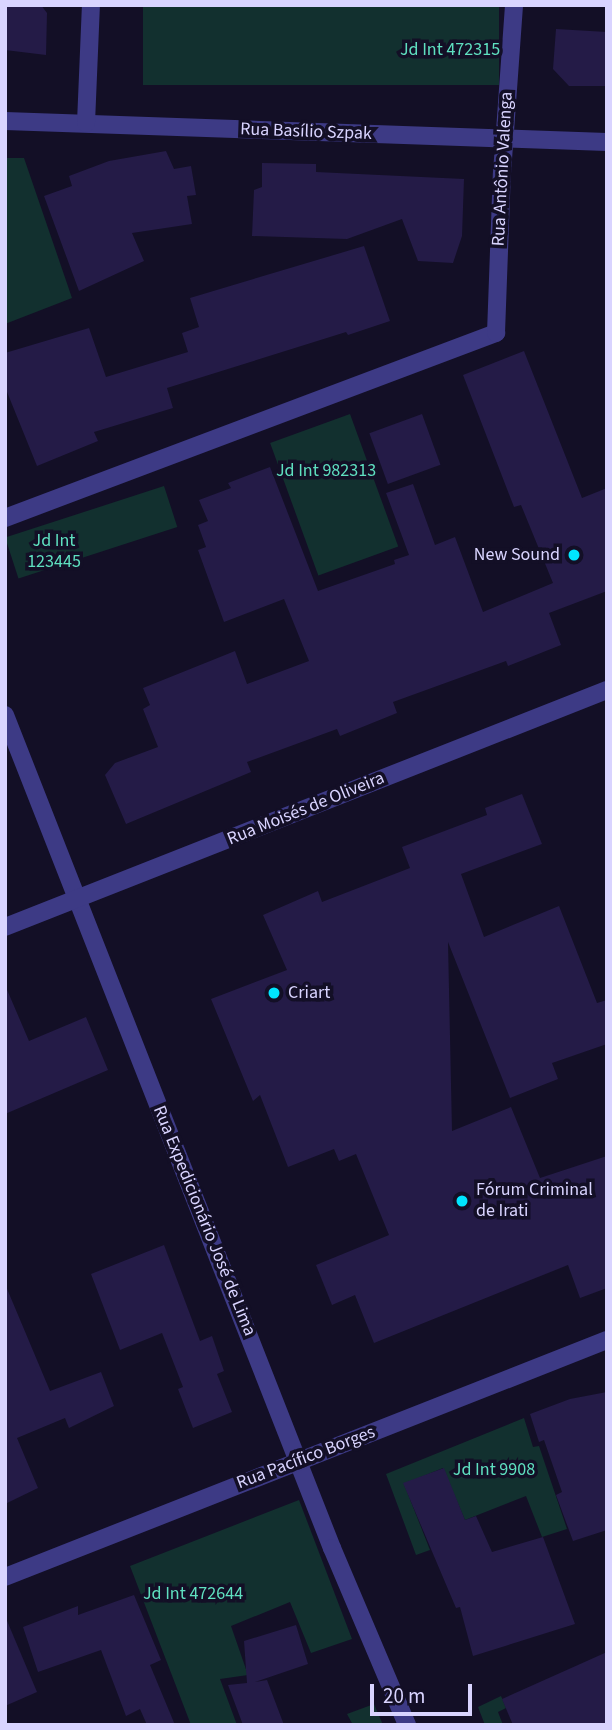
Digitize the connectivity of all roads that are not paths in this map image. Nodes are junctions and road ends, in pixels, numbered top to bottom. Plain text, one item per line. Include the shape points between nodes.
1 (91, 5) edge
2 (514, 5) edge
3 (5, 121) edge
4 (86, 123) junction
5 (504, 140) junction
6 (607, 142) edge
7 (5, 517) edge
8 (607, 690) edge
9 (5, 715) edge
10 (76, 900) junction
11 (5, 927) edge
12 (607, 1340) edge
13 (299, 1461) junction
14 (5, 1577) edge
15 (407, 1725) edge

1 - 4 street
2 - 5 street, Rua Antônio Valenga
3 - 4 street, Rua Basílio Szpak
4 - 5 street, Rua Basílio Szpak
5 - 6 street, Rua Basílio Szpak
5 - 7 street, Rua Antônio Valenga via 496,333
8 - 10 street, Rua Moisés de Oliveira
9 - 10 street, Rua Expedicionário José de Lima
10 - 11 street, Rua Moisés de Oliveira
10 - 13 street, Rua Expedicionário José de Lima
12 - 13 street, Rua Pacífico Borges
13 - 14 street, Rua Pacífico Borges
13 - 15 street, Rua Expedicionário José de Lima

